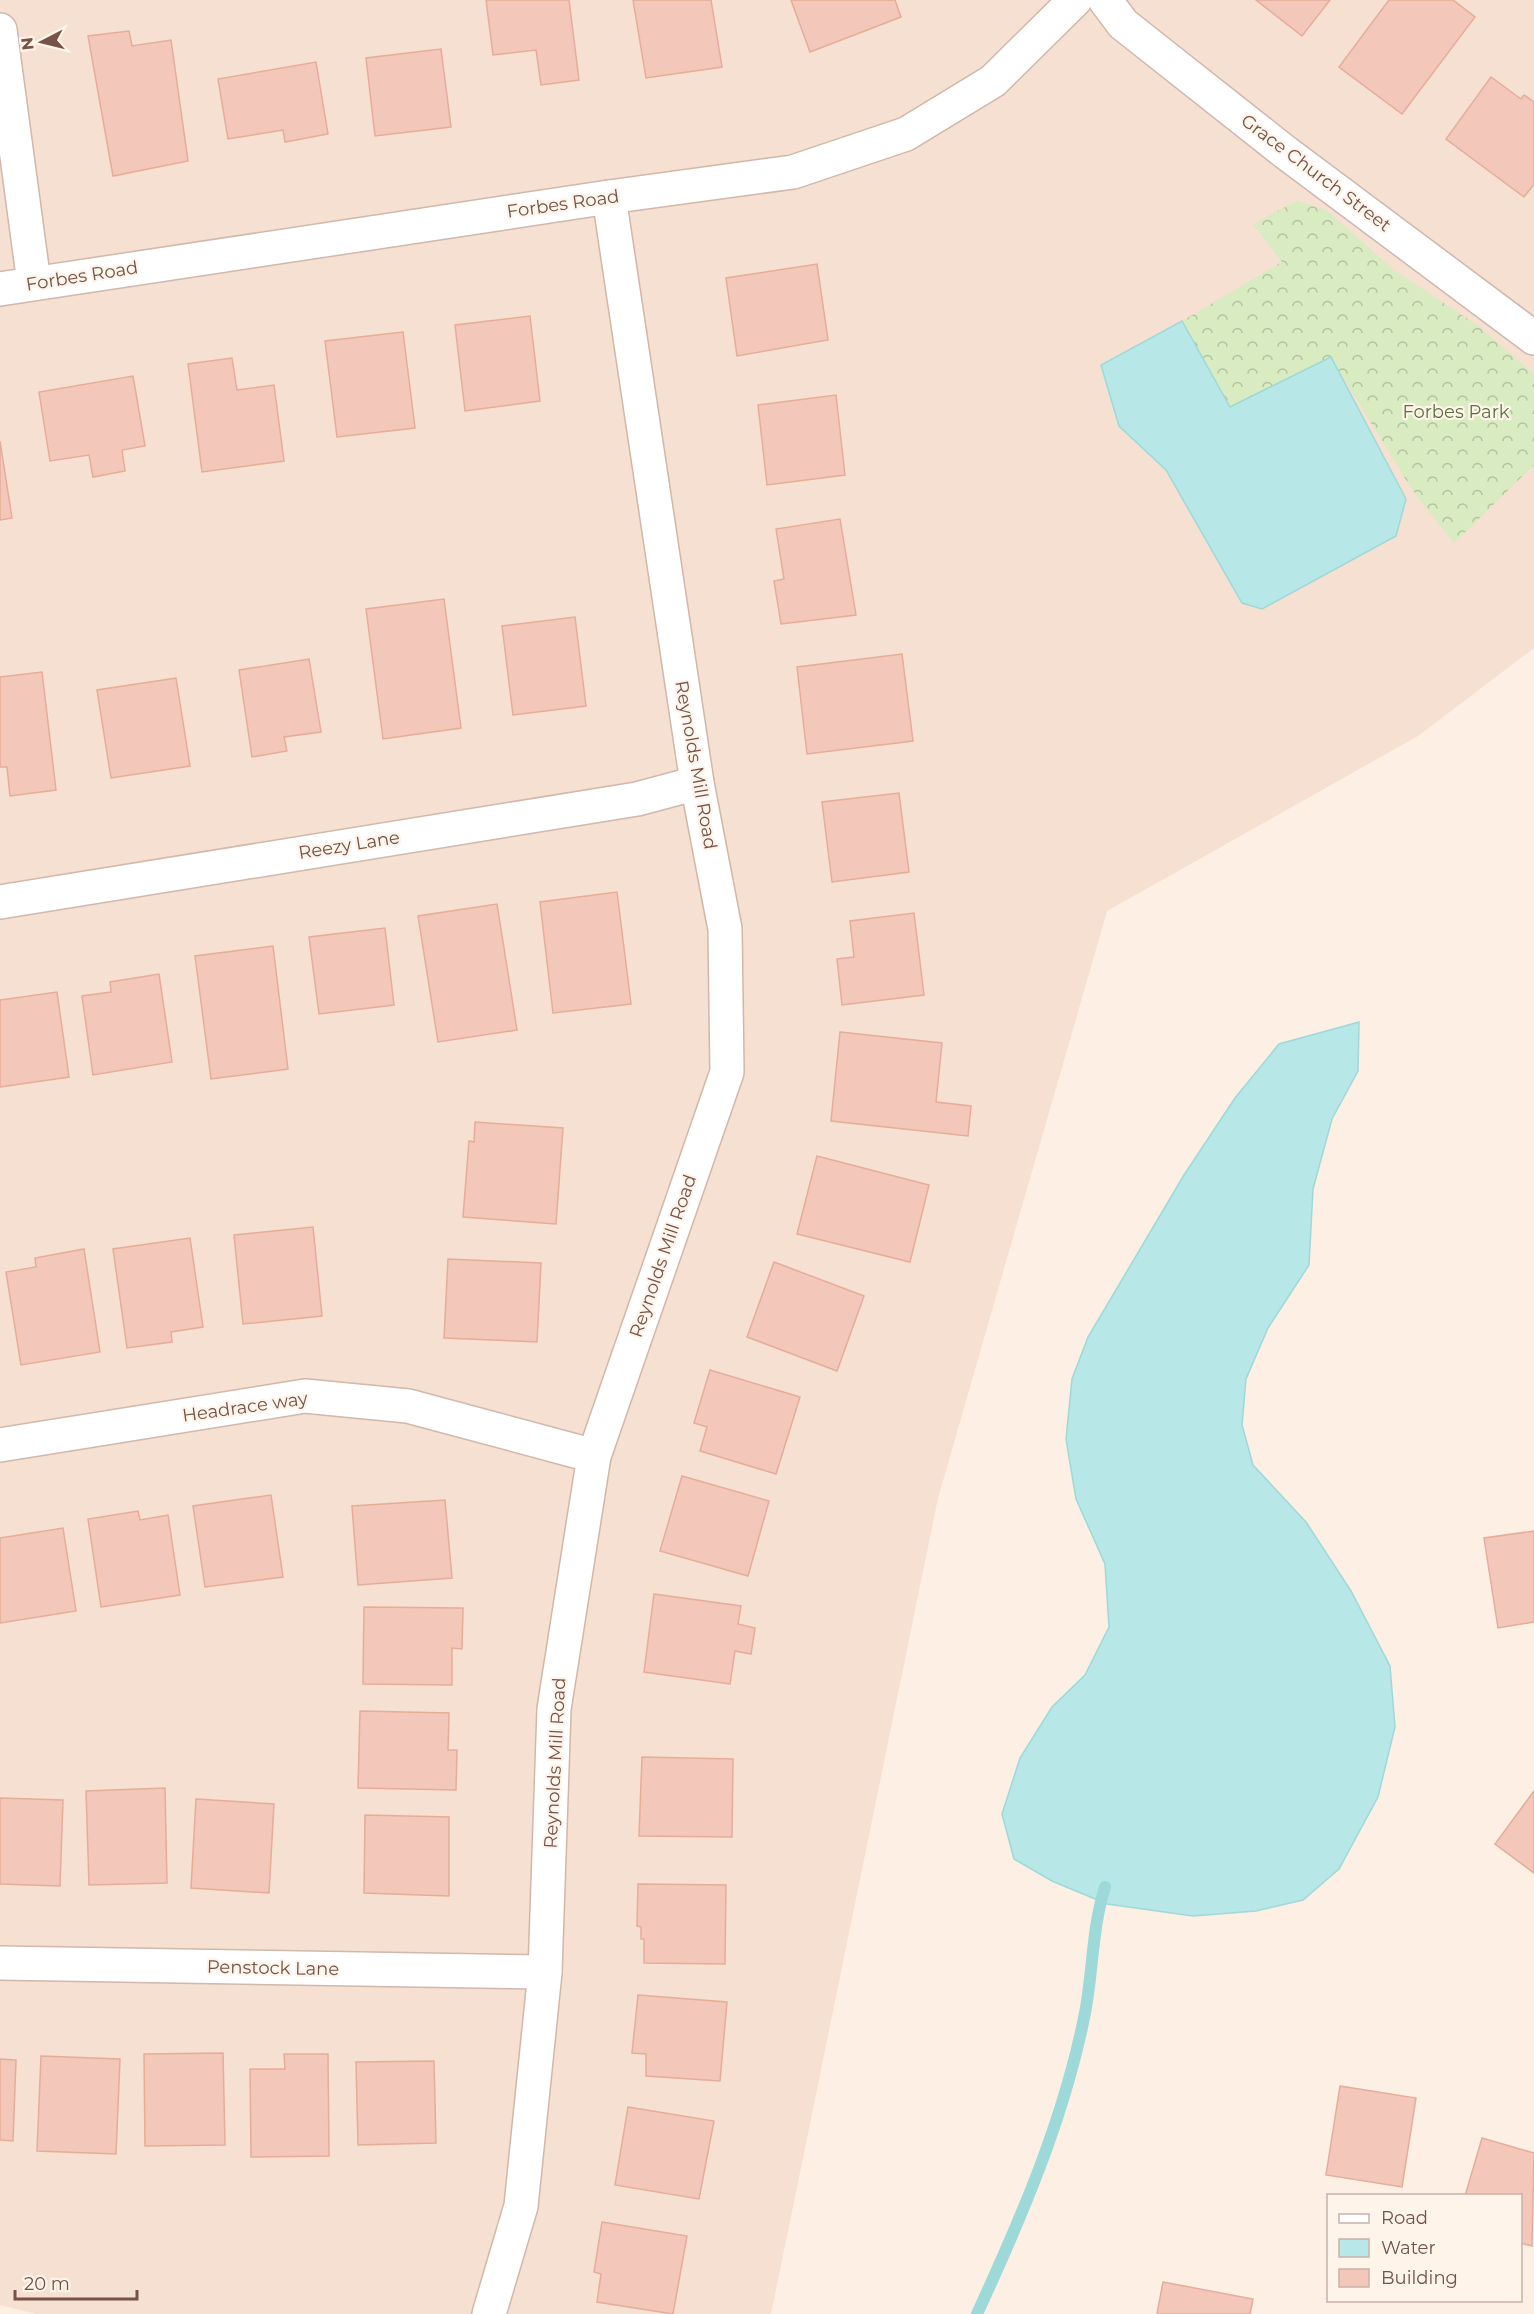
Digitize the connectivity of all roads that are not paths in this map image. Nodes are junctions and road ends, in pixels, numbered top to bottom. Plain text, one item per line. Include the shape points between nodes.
1 (1075, 0) edge
2 (1105, 0) edge
3 (0, 30) edge
4 (609, 197) junction
5 (34, 282) junction
6 (0, 289) edge
7 (1534, 338) edge
8 (697, 783) junction
9 (0, 902) edge
10 (0, 1445) edge
11 (594, 1456) junction
12 (0, 1963) edge
13 (545, 1972) junction
14 (489, 2314) edge

1 - 4 street, Forbes Road via 993,81 906,134 793,172
2 - 7 street, Grace Church Street via 1123,24
3 - 5 street
4 - 5 street, Forbes Road
4 - 8 street, Reynolds Mill Road
5 - 6 street, Forbes Road
8 - 9 street, Reezy Lane via 637,799
8 - 11 street, Reynolds Mill Road via 725,929 727,1072
10 - 11 street, Headrace way via 305,1396 408,1406
11 - 13 street, Reynolds Mill Road via 554,1709
12 - 13 street, Penstock Lane
13 - 14 street, Reynolds Mill Road via 521,2206

